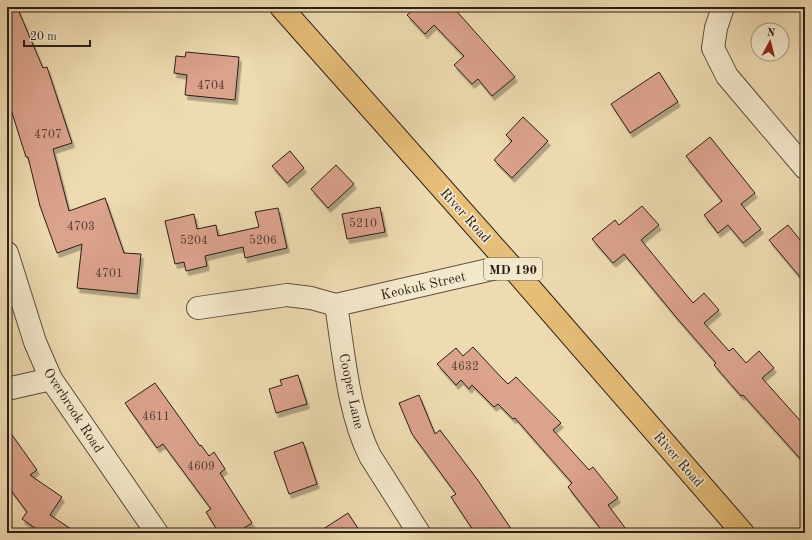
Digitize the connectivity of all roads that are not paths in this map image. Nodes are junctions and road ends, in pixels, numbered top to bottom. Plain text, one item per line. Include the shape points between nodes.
1 (281, 7) edge
2 (724, 7) edge
3 (805, 168) edge
4 (7, 253) edge
5 (510, 265) junction
6 (336, 305) junction
7 (198, 308) dead end
8 (51, 379) junction
9 (7, 389) edge
10 (157, 533) edge
11 (419, 533) edge
12 (743, 533) edge

1 - 5 main road, River Road / MD 190
2 - 3 street via 716,28 713,48 727,76
4 - 8 street, Overbrook Road via 35,342
5 - 6 street, Keokuk Street
5 - 12 main road, River Road / MD 190
6 - 7 street via 287,295
6 - 11 street, Cooper Lane via 353,409 364,445
8 - 9 street
8 - 10 street, Overbrook Road

